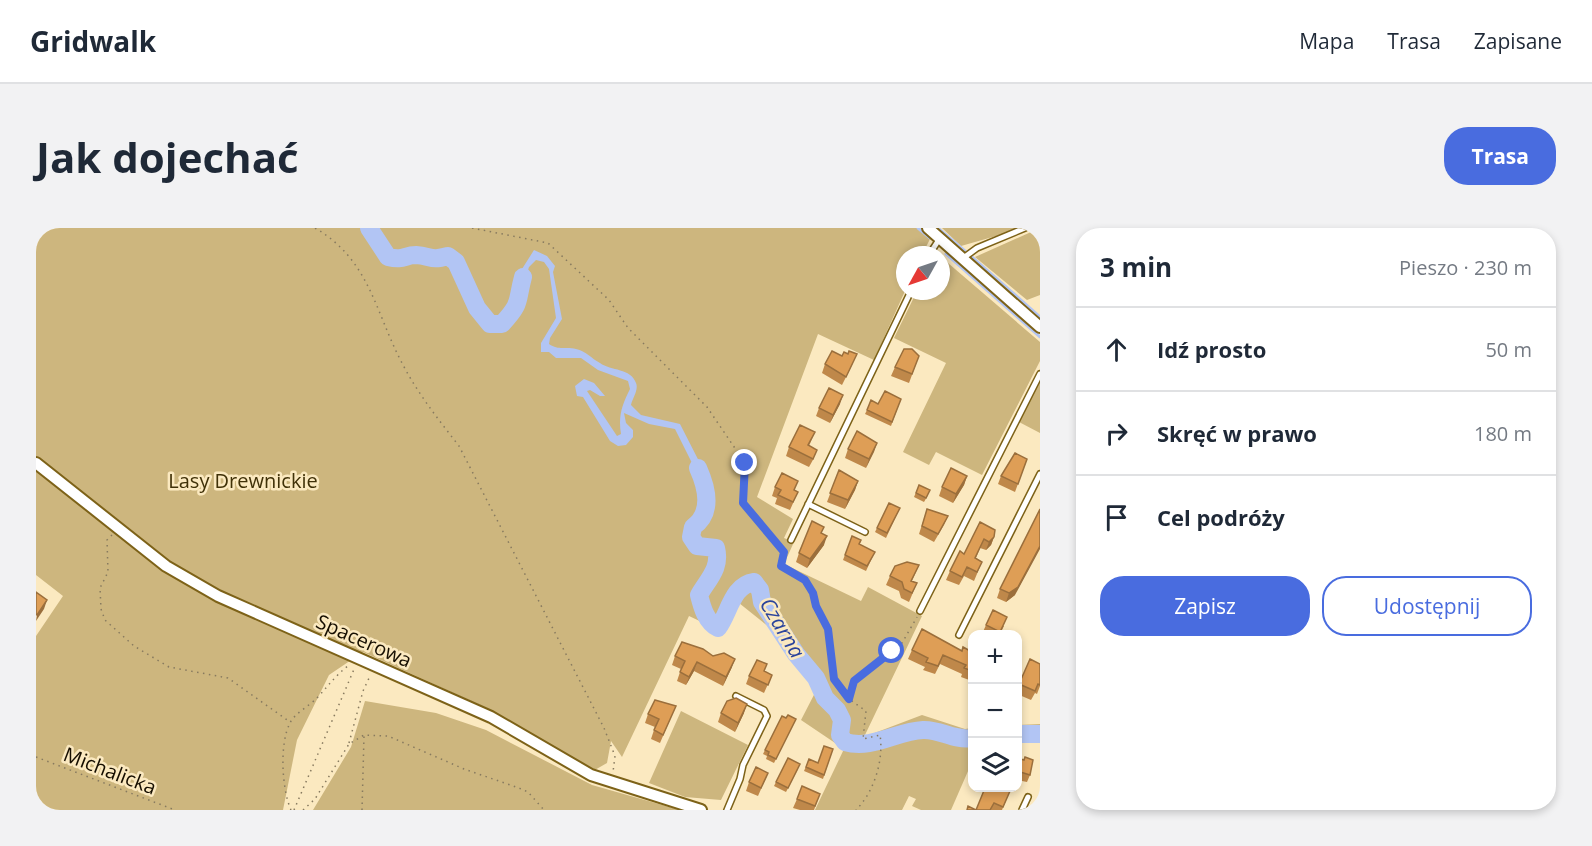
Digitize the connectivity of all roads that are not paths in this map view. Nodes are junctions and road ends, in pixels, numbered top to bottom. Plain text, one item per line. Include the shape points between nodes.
1 (928, 228) edge
2 (1025, 228) edge
3 (940, 238) junction
4 (935, 246) edge
5 (962, 258) junction
6 (907, 300) edge
7 (1040, 327) edge
8 (1040, 374) edge
9 (36, 463) edge
10 (1040, 474) edge
11 (808, 504) junction
12 (865, 532) dead end
13 (791, 540) road end
14 (920, 611) road end
15 (959, 635) dead end
16 (736, 696) edge
17 (1028, 797) dead end
18 (701, 810) edge
19 (727, 810) edge
20 (1022, 810) edge

1 - 3 street
2 - 5 lane
3 - 4 lane
3 - 5 street
5 - 7 street
6 - 11 lane
8 - 14 lane
9 - 18 street, Spacerowa via 166,566 207,590 491,717 591,776
10 - 15 lane
11 - 12 lane
11 - 13 lane
16 - 19 lane via 764,710 767,716
17 - 20 lane

